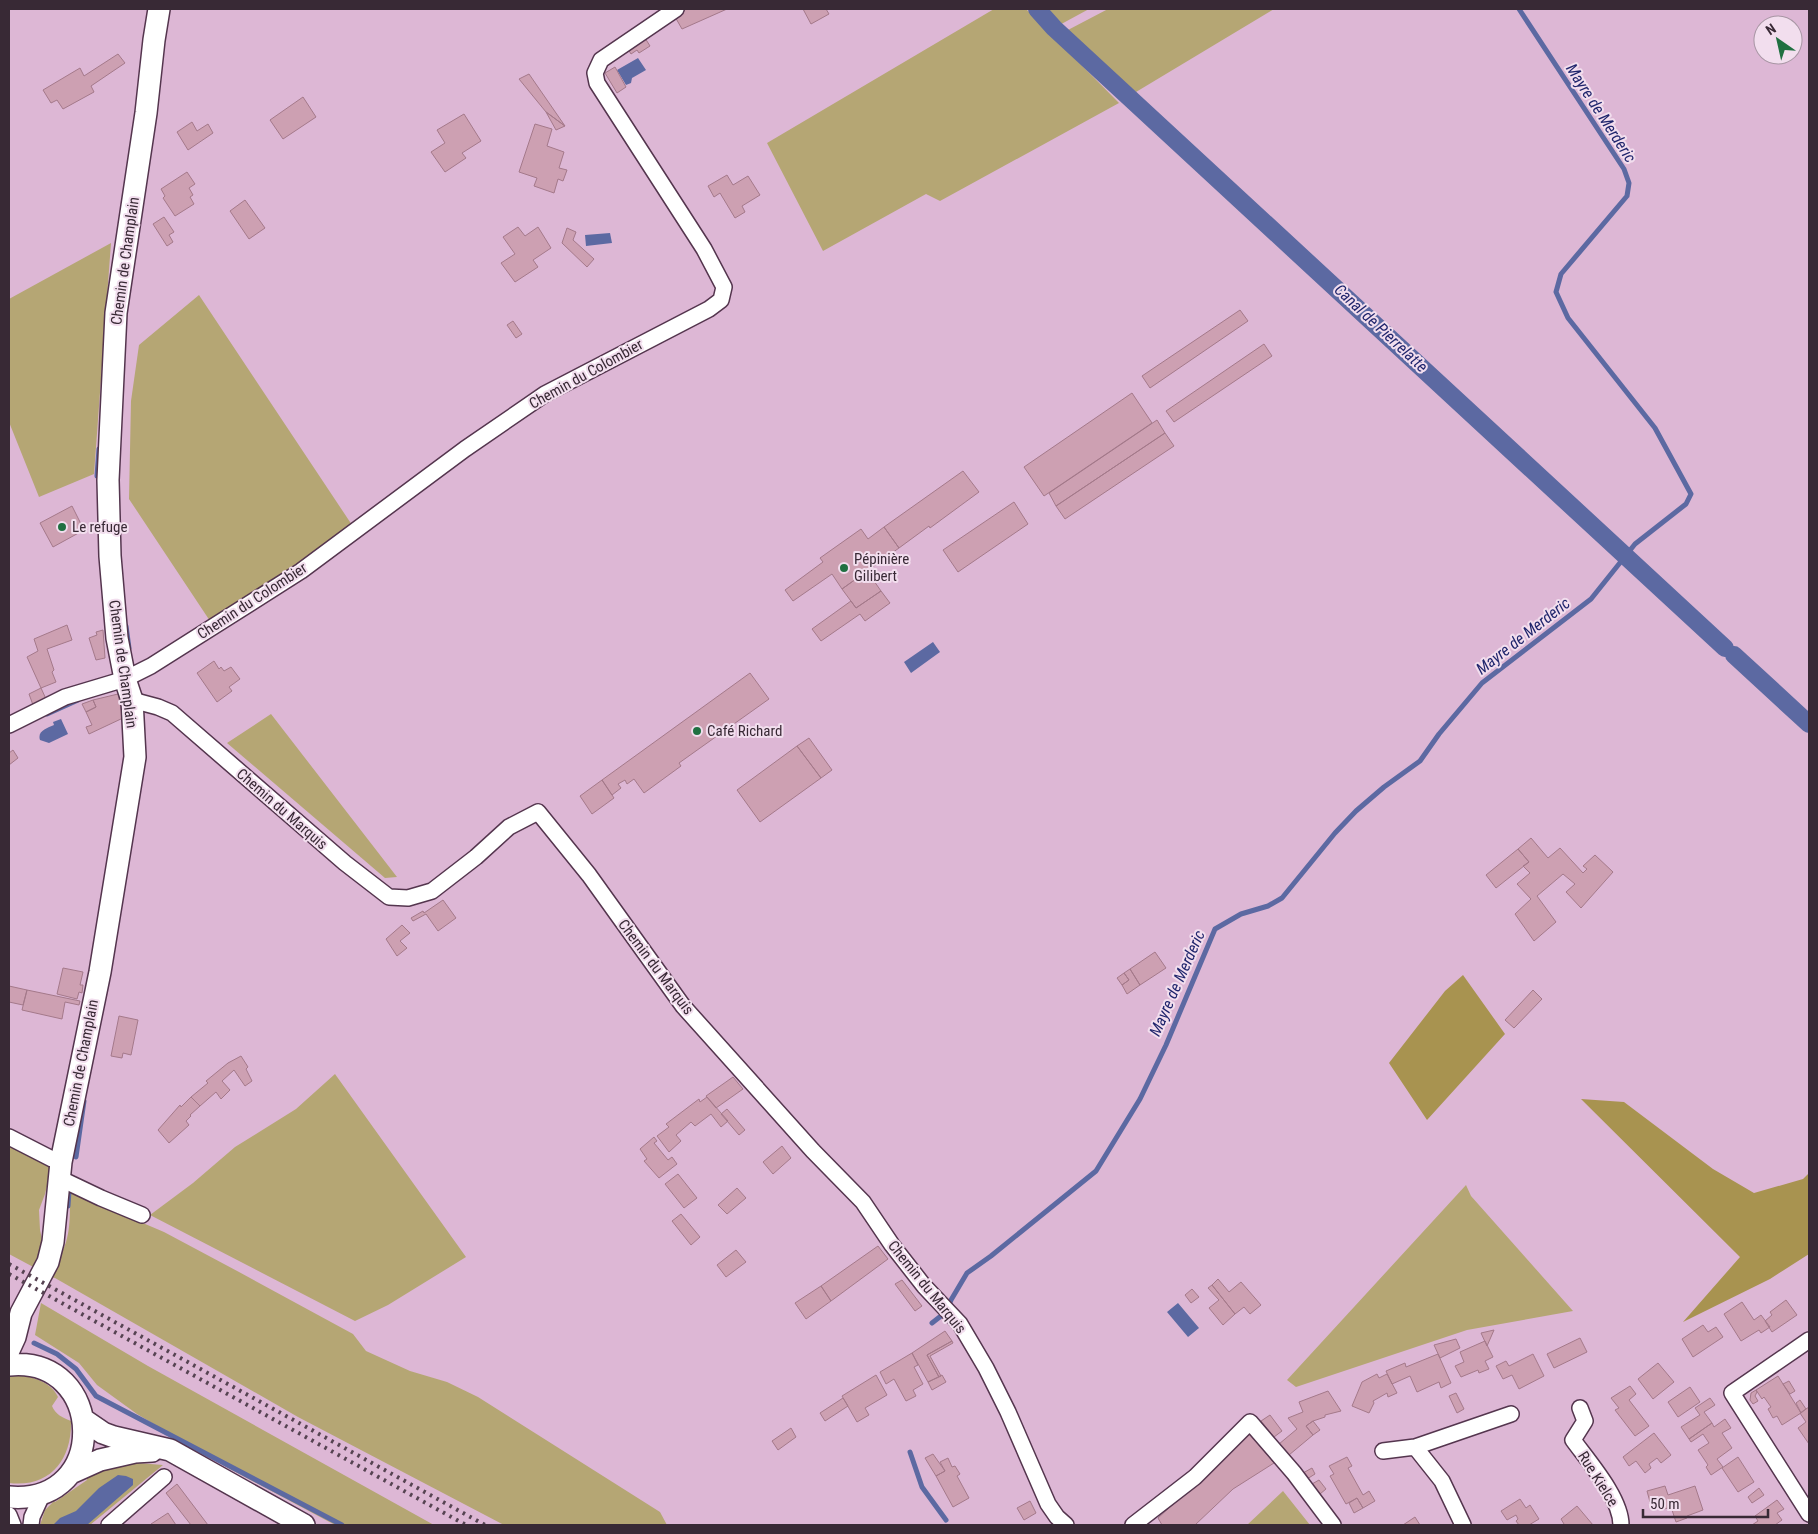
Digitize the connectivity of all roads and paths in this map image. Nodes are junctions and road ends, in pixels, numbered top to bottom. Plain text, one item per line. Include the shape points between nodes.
1 (159, 9) edge
2 (676, 9) edge
3 (125, 679) junction
4 (132, 700) junction
5 (9, 725) edge
6 (9, 1137) edge
7 (60, 1170) junction
8 (142, 1215) dead end
9 (1809, 1340) edge
10 (12, 1343) edge
11 (9, 1365) edge
12 (38, 1367) junction
13 (1580, 1408) dead end
14 (1511, 1414) dead end
15 (84, 1420) junction
16 (1416, 1447) junction
17 (170, 1450) junction
18 (1383, 1451) dead end
19 (70, 1473) junction
20 (164, 1477) dead end
21 (43, 1494) junction
22 (9, 1497) edge
23 (1809, 1514) edge
24 (9, 1515) edge
25 (13, 1525) edge
26 (32, 1525) edge
27 (109, 1525) edge
28 (304, 1525) edge
29 (1066, 1525) edge
30 (1133, 1525) edge
31 (1333, 1525) edge
32 (1463, 1525) edge
33 (1621, 1525) edge

1 - 3 street, Chemin de Champlain via 116,314 111,397 110,556 117,638
2 - 3 street, Chemin du Colombier via 601,60 594,73 597,83 704,249 724,287 721,300 545,394 301,571
3 - 4 street, Chemin de Champlain
3 - 5 street via 65,696
4 - 7 street, Chemin de Champlain via 135,758 100,972
4 - 29 street, Chemin du Marquis via 172,713 345,864 389,897 408,898 432,890 509,827 538,812 589,875 683,1006 863,1202 924,1286 960,1324 1008,1412 1048,1504
6 - 7 street via 52,1159
7 - 8 street via 101,1198
7 - 10 street, Chemin de Champlain via 51,1252 21,1313
9 - 23 street via 1732,1393
10 - 12 street, Chemin de Champlain
11 - 12 street
12 - 15 street via 66,1386 77,1400
13 - 33 street, Rue Kielce via 1585,1421 1573,1440 1609,1491 1621,1516
14 - 16 street
15 - 17 street via 114,1438
15 - 19 street via 80,1457
16 - 18 street
16 - 32 street via 1442,1481
17 - 19 street via 111,1457
17 - 28 street
19 - 21 street
20 - 27 street
21 - 22 street
21 - 26 street via 32,1517
24 - 25 street
30 - 31 street via 1195,1477 1250,1422

